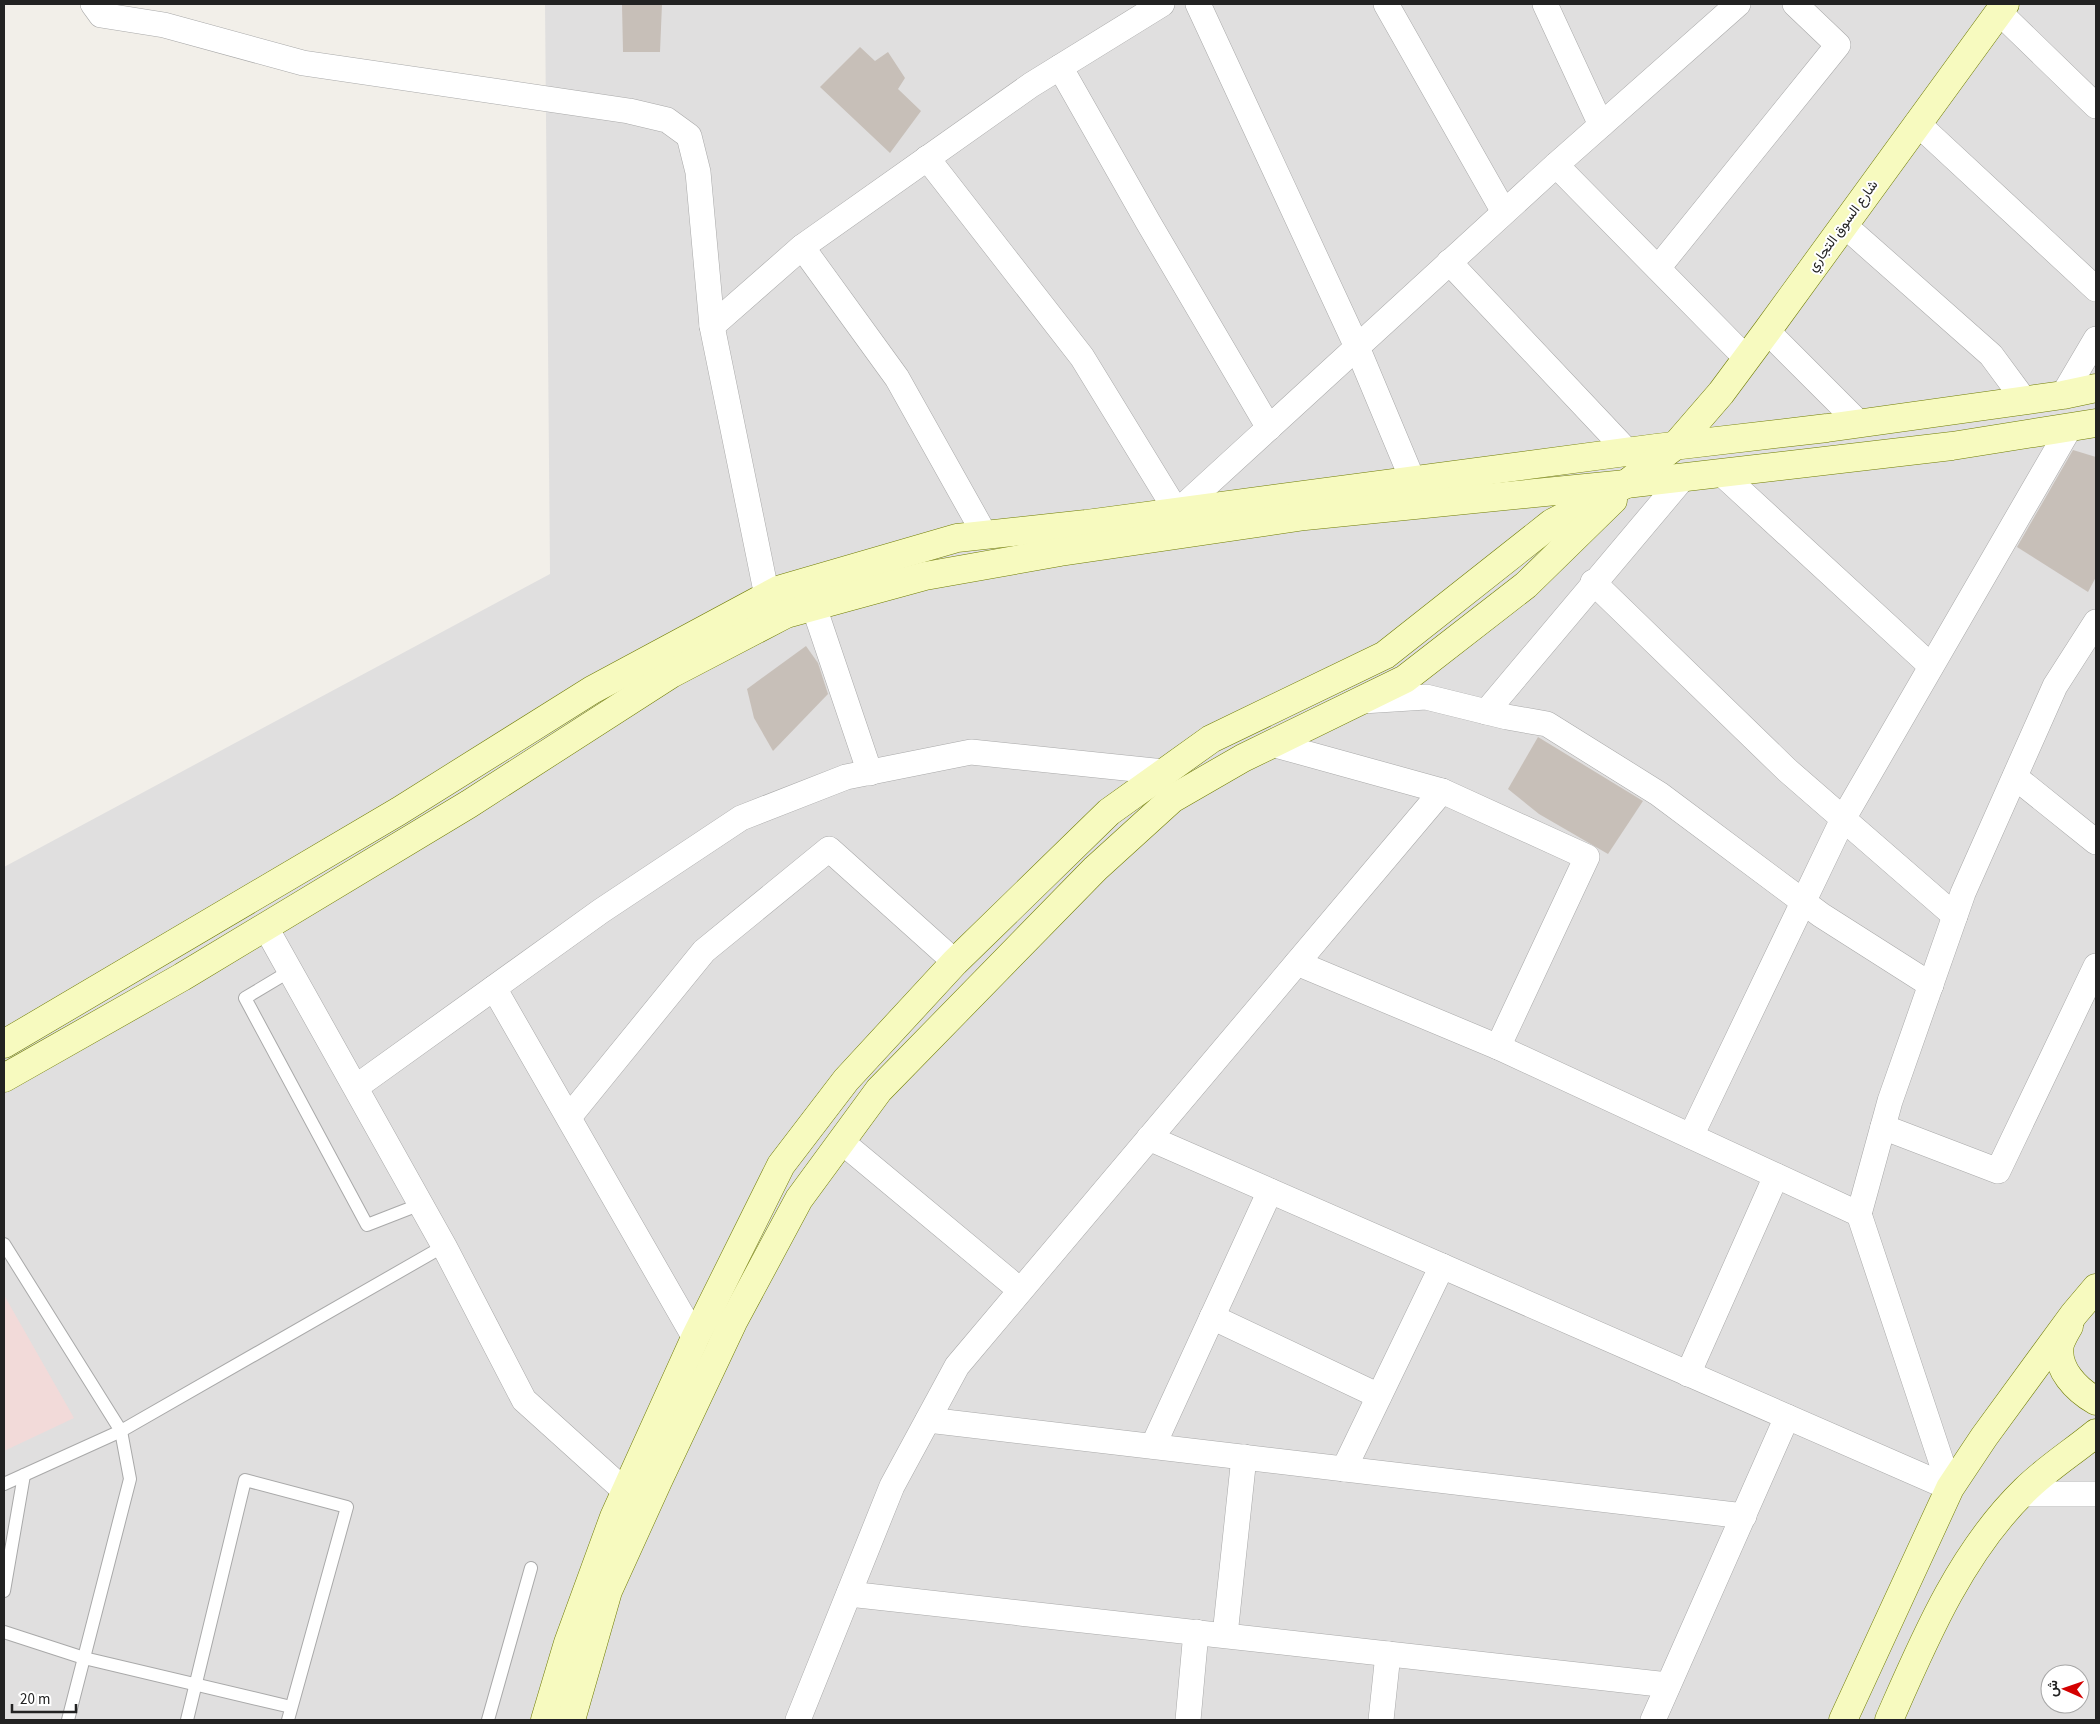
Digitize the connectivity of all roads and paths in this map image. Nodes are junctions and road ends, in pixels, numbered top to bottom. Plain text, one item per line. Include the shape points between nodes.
1 (92, 4) edge
2 (1162, 4) edge
3 (1198, 4) edge
4 (1386, 4) edge
5 (1545, 4) edge
6 (1738, 4) edge
7 (1795, 4) edge
8 (2002, 8) edge
9 (1060, 67) junction
10 (2096, 106) edge
11 (1917, 123) junction
12 (1601, 125) junction
13 (928, 158) junction
14 (1556, 165) junction
15 (1504, 212) junction
16 (1844, 225) junction
17 (802, 247) junction
18 (1449, 262) junction
19 (1658, 268) junction
20 (2096, 289) edge
21 (712, 326) junction
22 (1767, 330) junction
23 (2096, 339) edge
24 (1357, 347) junction
25 (1746, 358) junction
26 (2096, 388) edge
27 (2063, 395) junction
28 (2025, 401) junction
29 (1860, 424) junction
30 (2083, 425) edge
31 (1269, 428) junction
32 (1676, 445) junction
33 (1627, 451) junction
34 (1721, 474) junction
35 (1683, 478) junction
36 (1413, 481) junction
37 (1626, 484) junction
38 (1177, 512) junction
39 (985, 535) junction
40 (1593, 582) junction
41 (766, 596) junction
42 (814, 607) junction
43 (2096, 622) edge
44 (1931, 666) junction
45 (1361, 701) junction
46 (1486, 712) junction
47 (1272, 744) junction
48 (1164, 772) junction
49 (870, 773) junction
50 (2015, 776) junction
51 (1442, 791) junction
52 (1843, 819) junction
53 (2096, 842) edge
54 (1804, 902) junction
55 (1955, 916) junction
56 (266, 926) junction
57 (955, 962) junction
58 (1297, 963) junction
59 (2096, 966) edge
60 (290, 970) junction
61 (1931, 985) junction
62 (494, 988) junction
63 (4, 1044) edge
64 (1498, 1046) junction
65 (4, 1078) edge
66 (356, 1087) junction
67 (569, 1117) junction
68 (1883, 1127) junction
69 (1691, 1136) junction
70 (1149, 1138) junction
71 (842, 1142) junction
72 (1776, 1176) junction
73 (1270, 1191) junction
74 (421, 1204) junction
75 (1859, 1214) junction
76 (4, 1244) edge
77 (444, 1246) junction
78 (1442, 1266) junction
79 (2096, 1288) edge
80 (1020, 1290) junction
81 (2096, 1296) edge
82 (2074, 1314) junction
83 (1212, 1317) junction
84 (695, 1338) junction
85 (1688, 1374) junction
86 (1379, 1396) junction
87 (2096, 1401) edge
88 (1787, 1417) junction
89 (928, 1420) junction
90 (121, 1431) junction
91 (2096, 1433) edge
92 (1153, 1446) junction
93 (1244, 1457) junction
94 (1344, 1469) junction
95 (24, 1474) junction
96 (4, 1484) edge
97 (1950, 1488) junction
98 (2021, 1494) junction
99 (2096, 1494) edge
100 (636, 1498) junction
101 (1744, 1516) junction
102 (531, 1568) dead end
103 (4, 1591) edge
104 (849, 1594) junction
105 (4, 1632) edge
106 (1196, 1632) junction
107 (1225, 1635) junction
108 (1388, 1654) junction
109 (84, 1658) junction
110 (196, 1685) junction
111 (1668, 1685) junction
112 (291, 1707) junction
113 (68, 1720) edge
114 (187, 1720) edge
115 (288, 1720) edge
116 (488, 1720) edge
117 (545, 1720) edge
118 (571, 1720) edge
119 (798, 1720) edge
120 (1188, 1720) edge
121 (1381, 1720) edge
122 (1652, 1720) edge
123 (1843, 1720) edge
124 (1890, 1720) edge

1 - 21 street via 101,15 164,25 303,62 629,111 667,120 689,136 698,172
2 - 9 street
3 - 24 street
4 - 15 street
5 - 12 street
6 - 12 street
7 - 19 street via 1838,45
8 - 10 street
8 - 11 street, شارع السوق التجاري
9 - 13 street
9 - 31 street
11 - 16 street, شارع السوق التجاري
11 - 20 street
12 - 14 street
13 - 17 street
13 - 38 street via 1082,357
14 - 15 street
14 - 19 street
15 - 18 street
16 - 22 street, شارع السوق التجاري
16 - 28 street via 1991,355
17 - 21 street
17 - 39 street via 897,378
18 - 24 street
18 - 33 street
19 - 25 street
21 - 41 street
22 - 25 street, شارع السوق التجاري
22 - 29 street
23 - 27 street
24 - 31 street
24 - 36 street
25 - 32 street, شارع السوق التجاري
26 - 27 street
27 - 28 street
28 - 29 street
29 - 32 street
30 - 34 street via 1952,446
30 - 44 street
31 - 38 street
32 - 33 street
32 - 37 street, شارع السوق التجاري
33 - 36 street
33 - 37 street
34 - 35 street
34 - 44 street
35 - 37 street
35 - 40 street
36 - 38 street
37 - 42 street via 1305,516 1060,552 925,576
37 - 45 street via 1608,506 1526,585 1405,679
37 - 48 street via 1552,523 1385,655 1211,739
38 - 39 street
39 - 41 street via 957,538
40 - 46 street
40 - 52 street via 1786,770
41 - 63 street via 592,690 399,811
42 - 49 street
42 - 56 street via 786,614 671,674 469,804
43 - 50 street via 2055,686
44 - 52 street
45 - 46 street via 1426,697
45 - 47 street
46 - 54 street via 1547,724 1588,748 1659,794
47 - 51 street
47 - 71 street via 1172,799 1095,870 879,1090
48 - 49 street via 971,752
48 - 57 street via 1109,812
49 - 62 street via 846,778 741,818 601,911
50 - 53 street
50 - 55 street
51 - 58 street
51 - 64 street via 1587,857
52 - 54 street
52 - 55 street
54 - 61 street
54 - 69 street
55 - 61 street
56 - 60 street
56 - 65 street
57 - 67 street via 830,849 704,951
57 - 84 street via 846,1080 781,1165
58 - 64 street
58 - 70 street
59 - 68 street via 1998,1171
60 - 66 street
60 - 74 lane via 245,998 367,1225
61 - 68 street
62 - 66 street
62 - 67 street
64 - 69 street
66 - 74 street
67 - 84 street
68 - 75 street
69 - 72 street
70 - 73 street
70 - 80 street
71 - 80 street
71 - 100 street via 799,1200
72 - 75 street
72 - 85 street
73 - 78 street
73 - 83 street
74 - 77 street
75 - 97 street
76 - 90 lane
77 - 90 lane
77 - 100 street via 524,1400
78 - 85 street
78 - 86 street
79 - 82 street
80 - 89 street via 957,1366
81 - 82 street
82 - 87 street via 2060,1345 2062,1361 2069,1378 2081,1392
82 - 97 street
83 - 86 street
83 - 92 street
84 - 100 street
85 - 88 street
86 - 94 street
88 - 97 street
88 - 101 street
89 - 92 street
89 - 104 street via 892,1486
90 - 95 lane
90 - 109 lane via 130,1479
91 - 98 street
92 - 93 street
93 - 94 street
93 - 107 street
94 - 101 street
95 - 96 lane
95 - 103 lane
97 - 123 street
98 - 99 street
98 - 124 street via 1982,1539 1938,1615
100 - 117 street via 614,1517 568,1643
100 - 118 street
101 - 111 street
102 - 116 lane
104 - 106 street
104 - 119 street
105 - 109 lane
106 - 107 street
106 - 120 street
107 - 108 street
108 - 111 street
108 - 121 street
109 - 110 lane
109 - 113 lane
110 - 112 lane
110 - 112 lane via 245,1480 347,1507
110 - 114 lane
111 - 122 street
112 - 115 lane

